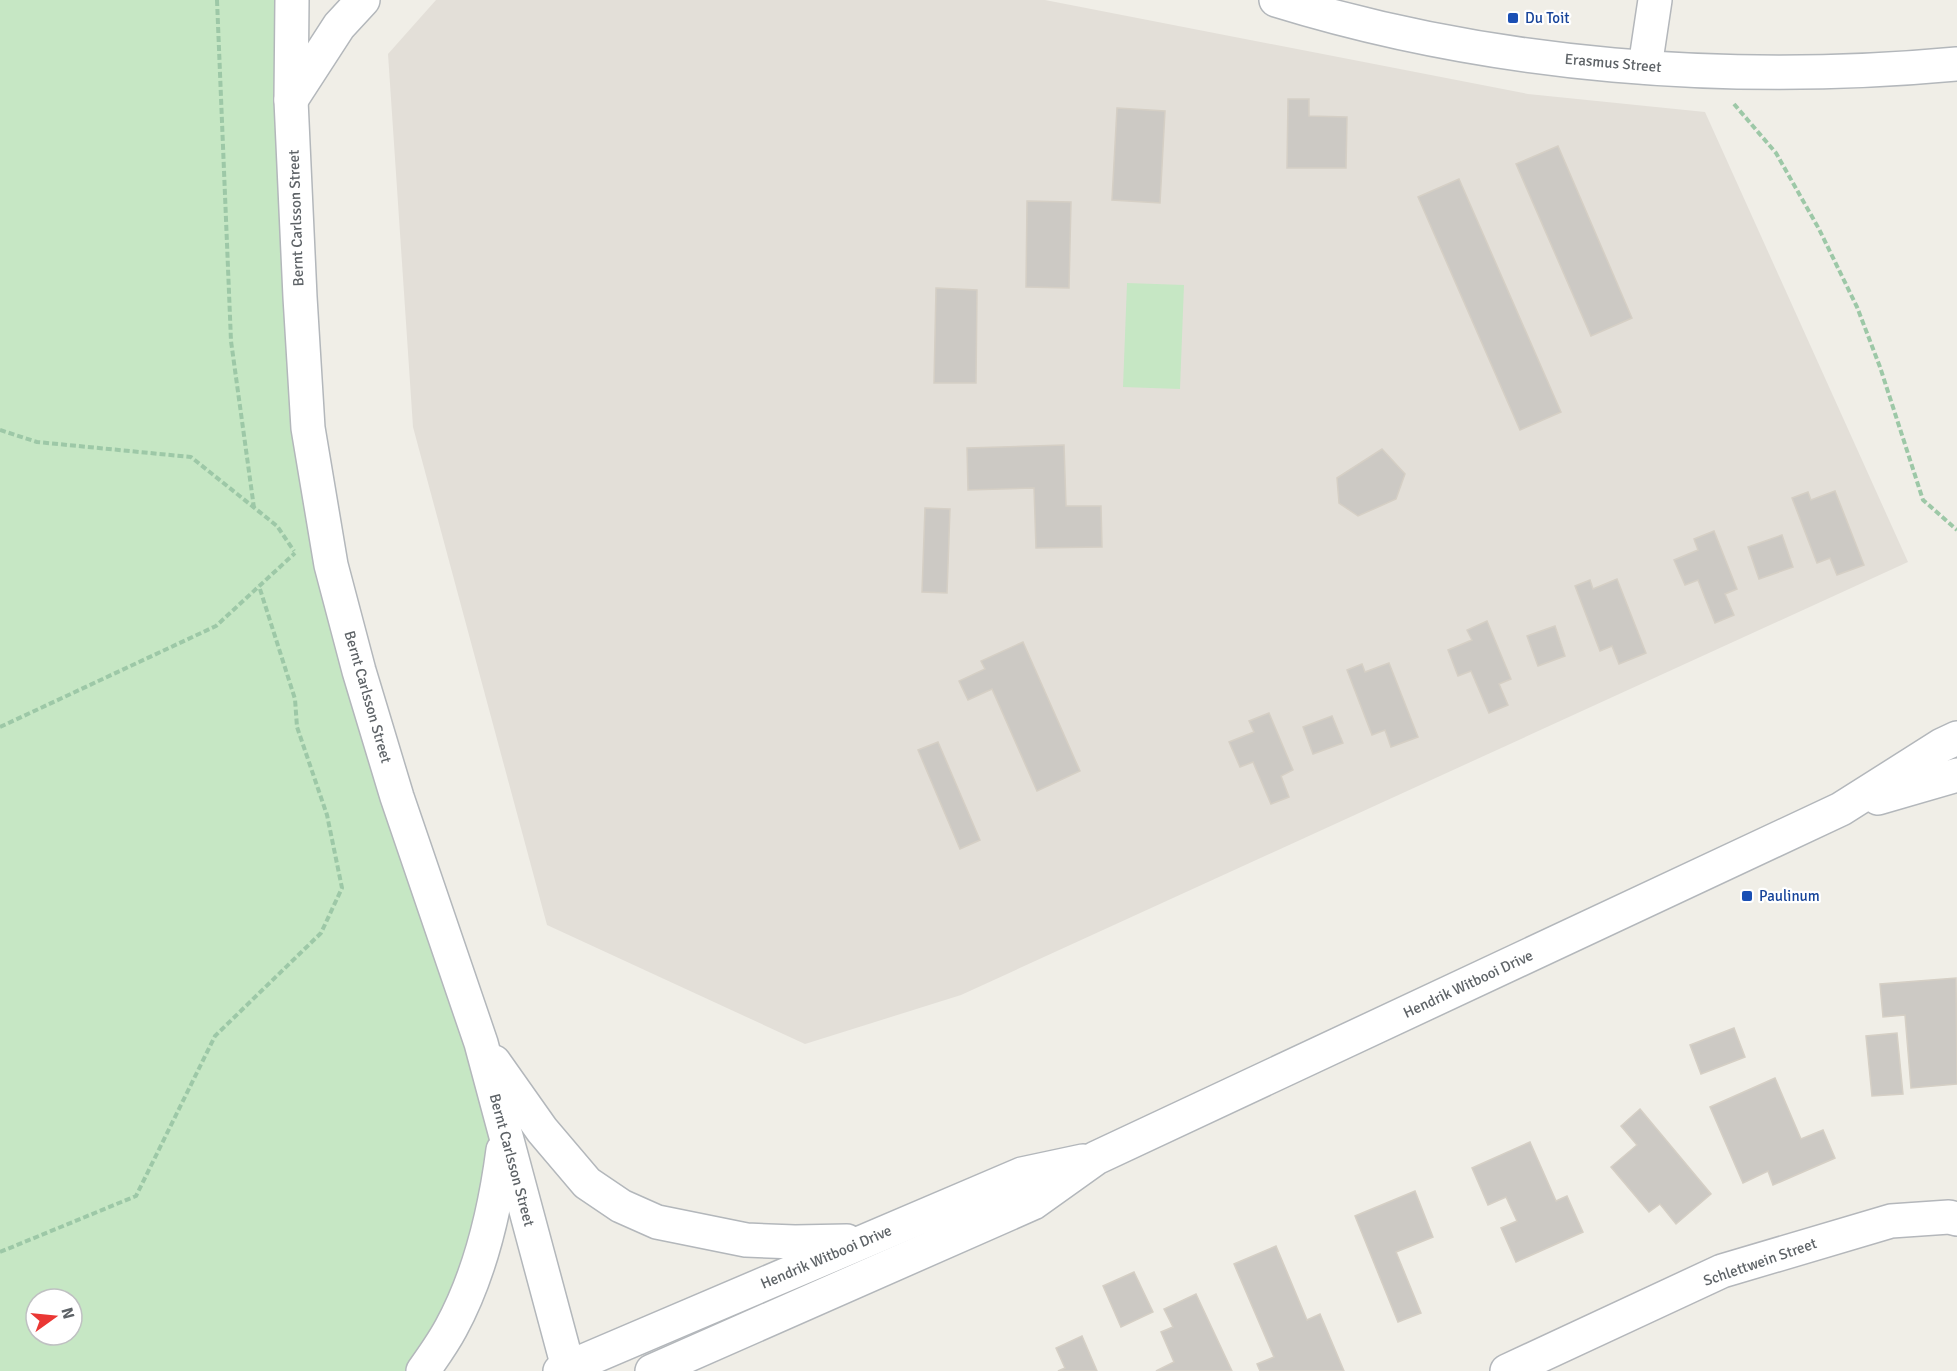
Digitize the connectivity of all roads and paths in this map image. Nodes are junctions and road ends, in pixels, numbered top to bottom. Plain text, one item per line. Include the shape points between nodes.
1 (218, 0) edge
2 (292, 0) edge
3 (363, 0) edge
4 (1276, 0) edge
5 (1655, 0) edge
6 (1957, 64) edge
7 (1645, 67) junction
8 (1705, 70) junction
9 (291, 100) junction
10 (0, 430) edge
11 (254, 508) junction
12 (1957, 530) edge
13 (296, 553) junction
14 (302, 562) dead end
15 (259, 586) junction
16 (0, 727) edge
17 (1957, 738) edge
18 (1957, 775) edge
19 (1840, 809) junction
20 (481, 1043) junction
21 (505, 1135) junction
22 (1096, 1158) junction
23 (1957, 1219) edge
24 (865, 1240) junction
25 (0, 1252) edge
26 (566, 1370) edge
27 (423, 1371) edge
28 (652, 1371) edge
29 (1508, 1371) edge

1 - 11 path via 231,341
2 - 9 main road, Bernt Carlsson Street
3 - 9 main road via 339,27
4 - 7 main road, Erasmus Street via 1337,19 1419,37
5 - 7 main road
6 - 8 main road, Erasmus Street via 1781,73
7 - 8 main road, Erasmus Street
8 - 12 path via 1776,153 1819,229 1880,366 1923,500
9 - 20 main road, Bernt Carlsson Street via 308,428 331,565 397,797
10 - 11 path via 37,442 191,457
11 - 13 path via 277,526
13 - 14 path
13 - 15 path
15 - 16 path via 216,626
15 - 25 path via 295,699 297,727 327,815 342,888 321,933 215,1036 136,1196
17 - 19 main road, Hendrik Witbooi Drive
18 - 19 main road, Hendrik Witbooi Drive
19 - 22 main road, Hendrik Witbooi Drive
20 - 21 main road, Bernt Carlsson Street
20 - 24 main road via 542,1130 587,1183 621,1206 657,1222 746,1240
21 - 26 main road, Bernt Carlsson Street
21 - 27 main road via 499,1183 480,1262 452,1328
22 - 24 main road, Hendrik Witbooi Drive via 1022,1174
22 - 28 main road, Hendrik Witbooi Drive via 1033,1203
23 - 29 main road, Schlettwein Street via 1891,1221 1722,1271
24 - 26 main road, Hendrik Witbooi Drive

